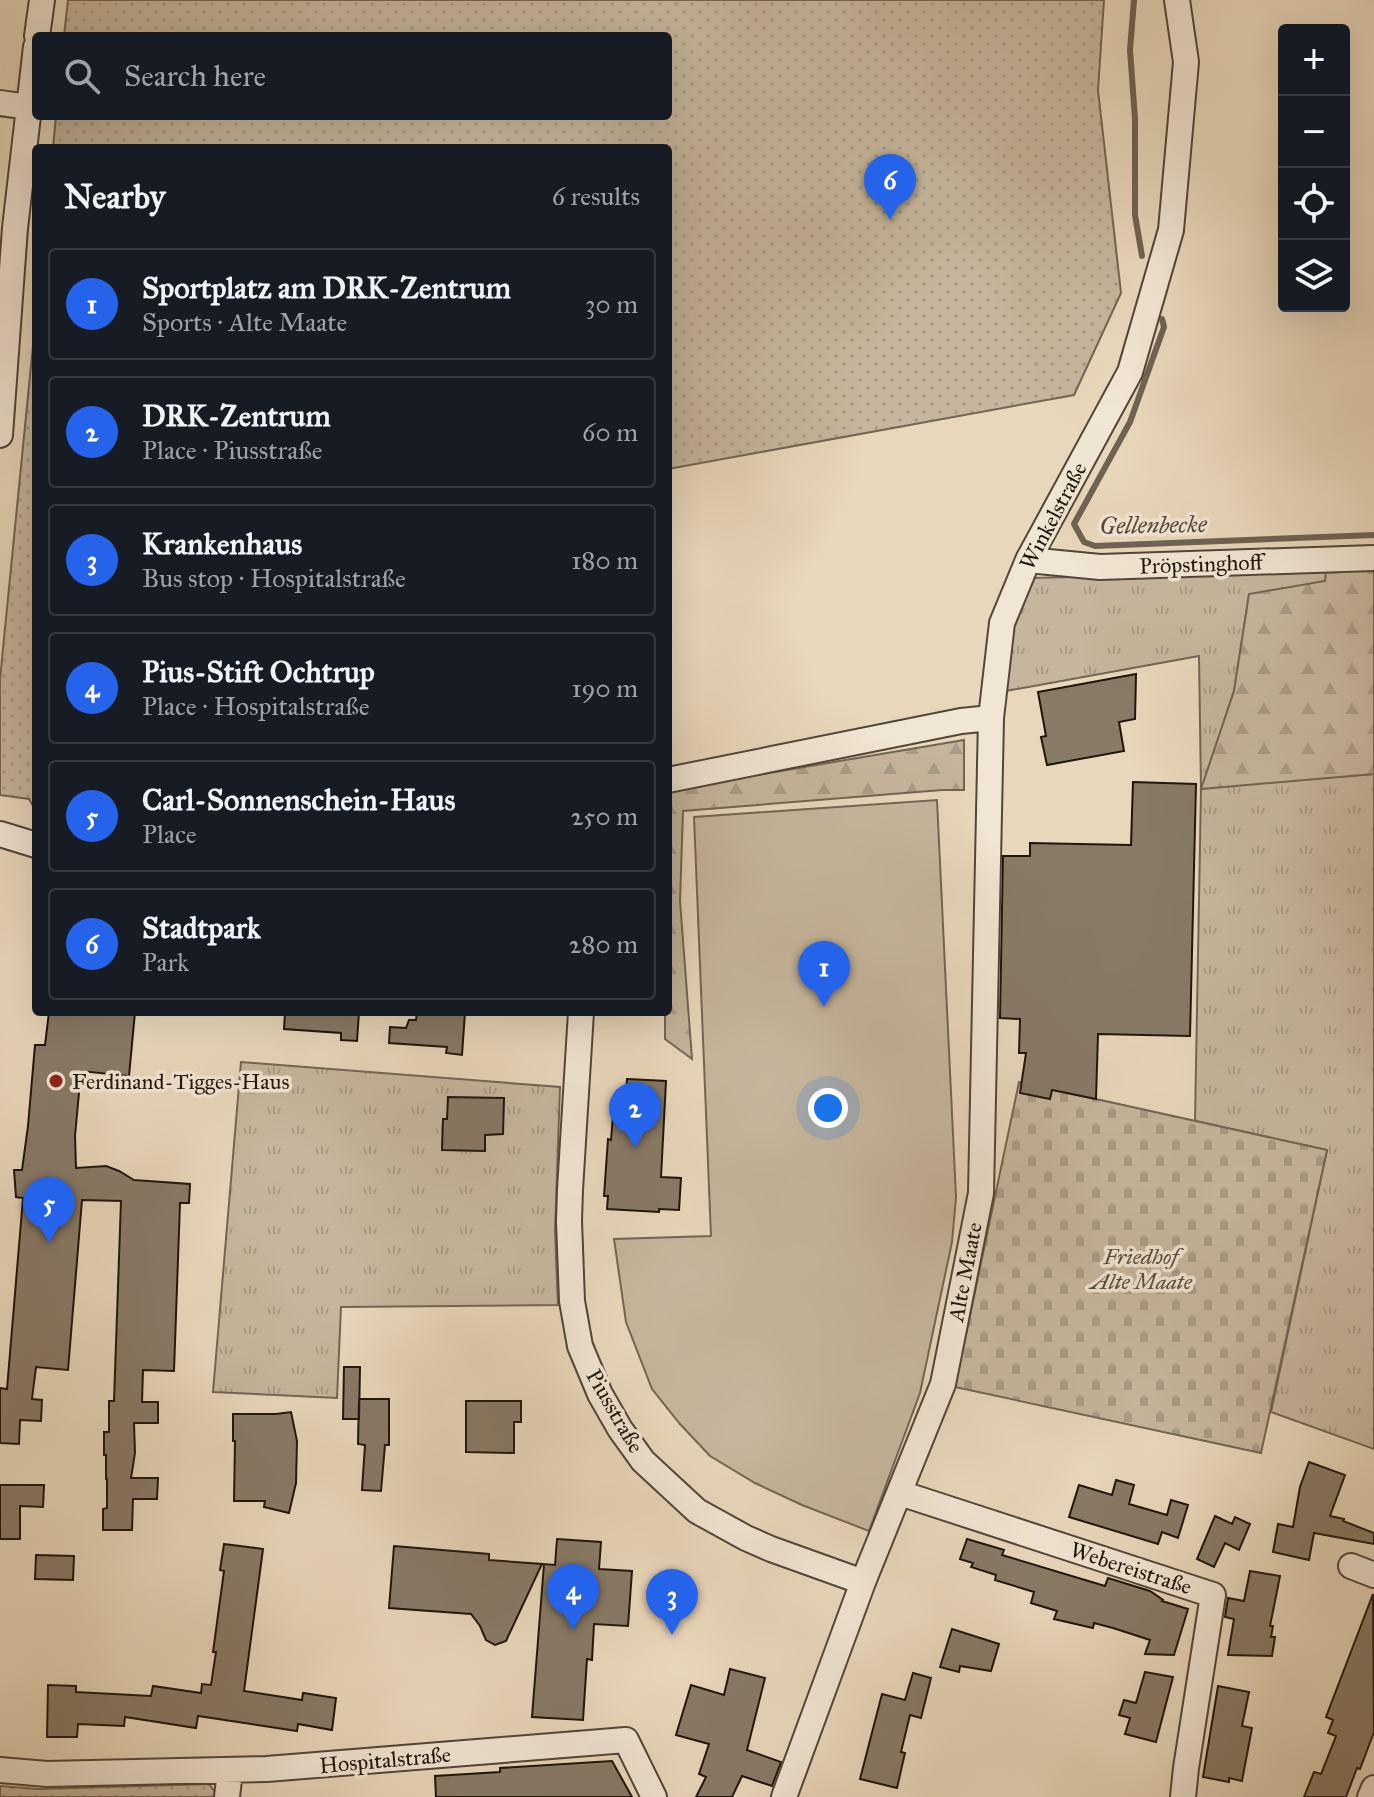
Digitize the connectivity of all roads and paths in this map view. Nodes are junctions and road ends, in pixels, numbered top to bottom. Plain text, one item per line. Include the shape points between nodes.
1 (42, 0) edge
2 (1177, 0) edge
3 (38, 32) edge
4 (32, 81) edge
5 (0, 103) edge
6 (29, 107) junction
7 (3, 341) edge
8 (0, 435) edge
9 (1374, 558) edge
10 (1028, 560) junction
11 (991, 718) junction
12 (672, 779) edge
13 (0, 834) edge
14 (32, 844) edge
15 (581, 1016) edge
16 (900, 1493) junction
17 (1351, 1566) dead end
18 (1374, 1575) edge
19 (863, 1582) junction
20 (0, 1770) edge
21 (230, 1770) junction
22 (1374, 1788) edge
23 (227, 1797) edge
24 (654, 1797) edge
25 (784, 1797) edge
26 (1183, 1797) edge
27 (1370, 1797) edge

1 - 3 street
2 - 10 street, Winkelstraße via 1186,62 1171,230 1130,372
4 - 6 street
5 - 6 street
6 - 7 street
7 - 8 street
9 - 10 street, Pröpstinghoff via 1100,567
10 - 11 street, Winkelstraße via 1002,623
11 - 12 street
11 - 16 street, Alte Maate via 981,1193 943,1384
13 - 14 street
15 - 19 street, Piusstraße via 569,1221 572,1301 580,1346 600,1394 643,1461 697,1511 771,1549
16 - 19 street, Alte Maate
16 - 26 street, Webereistraße via 1213,1595
17 - 18 street
19 - 25 street, Alte Maate
20 - 21 street, Hospitalstraße
21 - 23 street
21 - 24 street, Hospitalstraße via 626,1740
22 - 27 street

